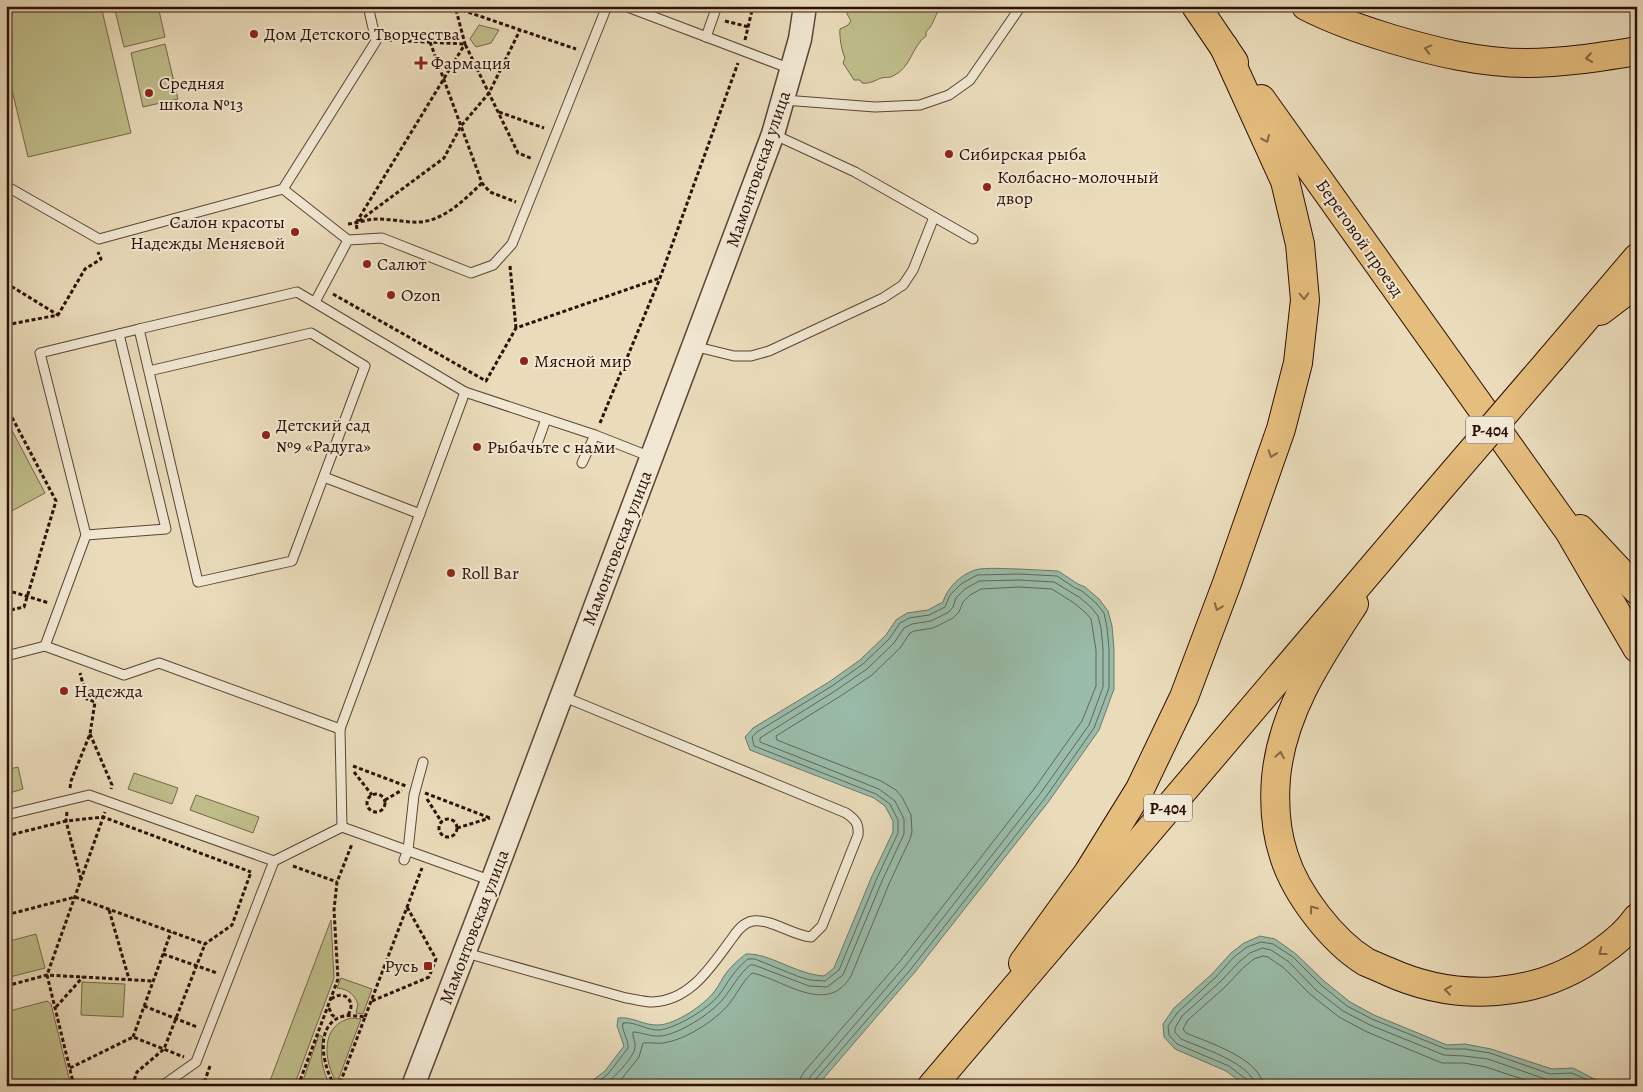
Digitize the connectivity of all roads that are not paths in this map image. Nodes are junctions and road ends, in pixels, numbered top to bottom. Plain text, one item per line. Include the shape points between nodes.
1 (368, 6) edge
2 (607, 6) edge
3 (625, 6) edge
4 (717, 6) edge
5 (805, 6) edge
6 (1022, 6) edge
7 (1196, 6) edge
8 (1306, 6) edge
9 (706, 37) junction
10 (1224, 47) junction
11 (1637, 51) edge
12 (792, 69) junction
13 (784, 100) junction
14 (773, 134) junction
15 (6, 186) edge
16 (283, 189) junction
17 (934, 218) junction
18 (353, 239) junction
19 (973, 239) dead end
20 (1637, 258) edge
21 (1637, 283) edge
22 (315, 302) junction
23 (139, 329) junction
24 (1576, 329) junction
25 (119, 334) junction
26 (693, 346) junction
27 (150, 371) junction
28 (465, 392) junction
29 (546, 418) junction
30 (595, 435) junction
31 (536, 447) dead end
32 (651, 457) junction
33 (582, 463) dead end
34 (1524, 468) junction
35 (324, 477) junction
36 (420, 514) junction
37 (1569, 531) junction
38 (86, 535) junction
39 (1392, 546) junction
40 (1637, 590) edge
41 (1637, 628) edge
42 (45, 646) junction
43 (1637, 648) edge
44 (6, 656) edge
45 (562, 696) junction
46 (340, 729) junction
47 (423, 762) dead end
48 (6, 815) edge
49 (342, 827) junction
50 (408, 850) junction
51 (404, 860) dead end
52 (274, 861) junction
53 (492, 881) junction
54 (1637, 918) edge
55 (465, 952) junction
56 (938, 1078) edge
57 (162, 1086) edge
58 (413, 1086) edge

1 - 16 lane via 376,41
2 - 18 lane via 512,244 493,265 471,273 382,238
3 - 9 lane
4 - 9 lane
5 - 12 street, Мамонтовская улица
6 - 13 lane via 970,80 950,95 920,105 875,107
7 - 10 main road, Береговой проезд
11 -> 8 main road via 1572,60 1496,62 1409,44 1362,30
9 - 12 lane
10 - 34 main road, Береговой проезд
10 -> 56 main road via 1285,181 1300,244 1305,300 1298,362 1281,429 1184,697 1140,789 1088,873
12 - 13 street, Мамонтовская улица
13 - 14 street, Мамонтовская улица
14 - 17 lane via 855,172
14 - 26 street, Мамонтовская улица
15 - 16 lane via 99,239
16 - 18 lane
17 - 19 lane
17 - 26 lane via 913,270 903,285 884,298 770,351 751,356 734,356
18 - 22 lane
20 - 24 main road, Р-404
21 - 24 main road
22 - 23 lane via 297,292
22 - 28 lane
23 - 25 lane
23 - 27 lane
24 - 39 main road, Р-404, bridge
25 - 38 lane via 40,353
25 - 38 lane via 166,529
26 - 32 street, Мамонтовская улица
27 - 35 lane via 311,333 366,366
27 - 35 lane via 198,582 292,561
28 - 29 lane
28 - 36 lane
29 - 30 lane
29 - 31 lane
30 - 32 lane
30 - 33 lane
32 - 45 street, Мамонтовская улица
34 - 37 main road
34 - 40 main road
35 - 36 lane
36 - 46 lane
37 - 41 main road
37 - 43 main road
38 - 42 lane
54 -> 39 main road via 1584,965 1552,980 1486,992 1448,990 1408,981 1366,962 1341,943 1296,884 1284,856 1276,816 1276,778 1283,738 1296,700 1319,657
39 - 56 main road, Р-404
42 - 44 lane
42 - 46 lane via 124,675 159,663
45 - 53 street, Мамонтовская улица
45 - 55 lane via 846,813 858,826 858,835 817,933 811,937 802,936 762,921 750,921 739,928 701,979 688,991 669,999 652,1002 626,998
46 - 49 lane
47 - 50 lane via 414,795
48 - 52 lane via 89,795
49 - 50 lane
49 - 52 lane
50 - 51 lane
50 - 53 lane
52 - 57 lane via 196,1062
53 - 55 street, Мамонтовская улица
55 - 58 street, Мамонтовская улица

